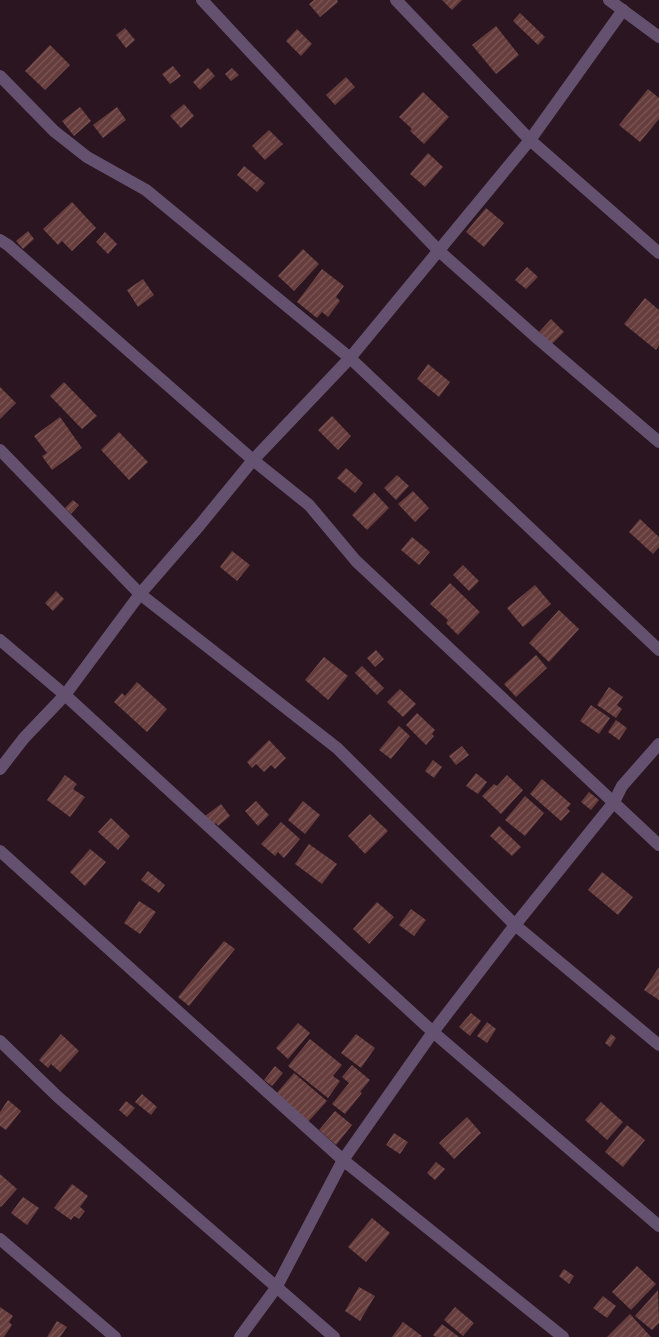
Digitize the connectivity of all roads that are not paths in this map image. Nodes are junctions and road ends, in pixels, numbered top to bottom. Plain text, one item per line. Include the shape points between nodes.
1 (202, 0) edge
2 (396, 0) edge
3 (609, 0) edge
4 (623, 10) junction
5 (659, 37) edge
6 (0, 76) edge
7 (530, 140) junction
8 (0, 240) edge
9 (439, 251) junction
10 (659, 253) edge
11 (350, 358) junction
12 (659, 442) edge
13 (0, 450) edge
14 (253, 460) junction
15 (140, 594) junction
16 (0, 640) edge
17 (659, 650) edge
18 (65, 695) junction
19 (659, 744) edge
20 (0, 769) edge
21 (614, 802) junction
22 (659, 845) edge
23 (0, 851) edge
24 (515, 925) junction
25 (433, 1032) junction
26 (0, 1042) edge
27 (659, 1045) edge
28 (343, 1160) junction
29 (659, 1226) edge
30 (0, 1238) edge
31 (276, 1288) junction
32 (115, 1337) edge
33 (240, 1337) edge
34 (334, 1337) edge
35 (563, 1337) edge

1 - 9 street
2 - 7 street
3 - 4 street
4 - 5 street
4 - 7 street
6 - 11 street via 54,130 87,157 146,190
7 - 9 street
7 - 10 street
8 - 14 street
9 - 11 street
9 - 12 street
11 - 14 street
11 - 17 street
13 - 15 street
14 - 15 street
14 - 21 street via 309,505 356,561
15 - 18 street
15 - 24 street via 336,748
16 - 18 street
18 - 20 street
18 - 25 street
19 - 21 street via 622,786
21 - 22 street
21 - 24 street
23 - 28 street
24 - 25 street
24 - 27 street
25 - 28 street
25 - 29 street
26 - 31 street
28 - 31 street
28 - 35 street
30 - 32 street
31 - 33 street
31 - 34 street

